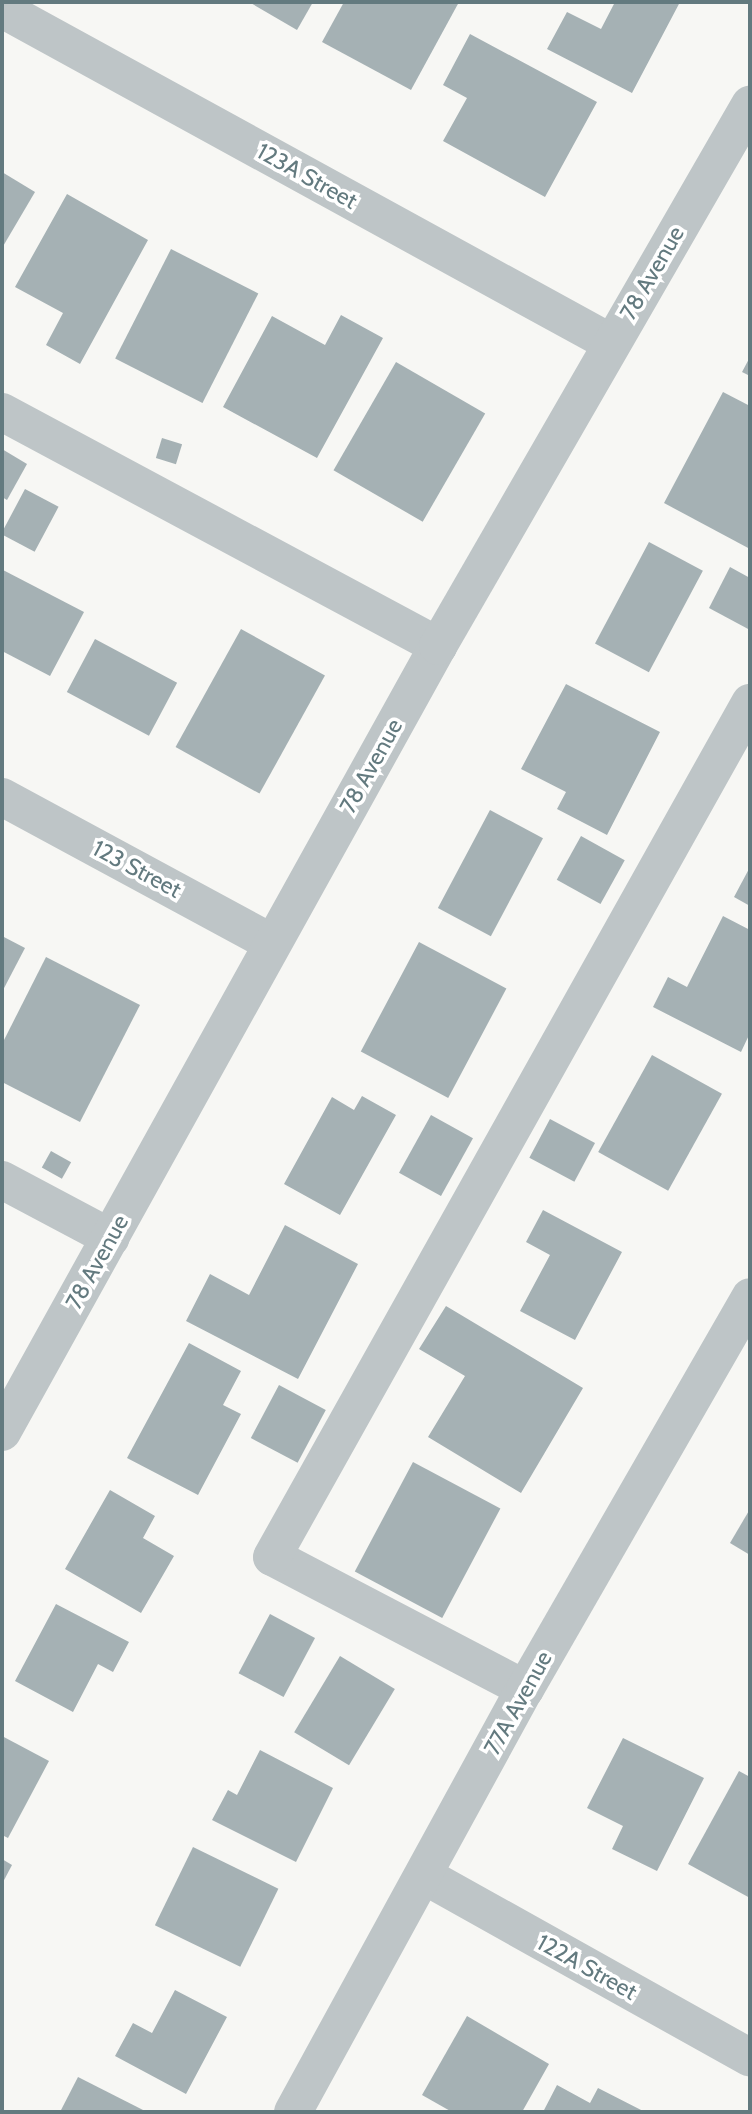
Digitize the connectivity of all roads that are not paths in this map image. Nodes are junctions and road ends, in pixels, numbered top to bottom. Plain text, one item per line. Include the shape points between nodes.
1 (2, 9) edge
2 (750, 105) edge
3 (611, 343) junction
4 (2, 412) edge
5 (438, 646) junction
6 (750, 703) edge
7 (2, 797) edge
8 (272, 943) junction
9 (2, 1180) edge
10 (111, 1238) junction
11 (744, 1320) edge
12 (2, 1433) edge
13 (525, 1689) junction
14 (425, 1876) junction
15 (750, 2058) edge
16 (293, 2112) edge

1 - 3 street, 123A Street
2 - 3 street, 78 Avenue
3 - 5 street, 78 Avenue
4 - 5 street
5 - 8 street, 78 Avenue
6 - 13 street via 272,1557
7 - 8 street, 123 Street
8 - 10 street, 78 Avenue
9 - 10 street
10 - 12 street, 78 Avenue
11 - 13 street, 77A Avenue
13 - 14 street, 77A Avenue
14 - 15 street, 122A Street
14 - 16 street, 77A Avenue

